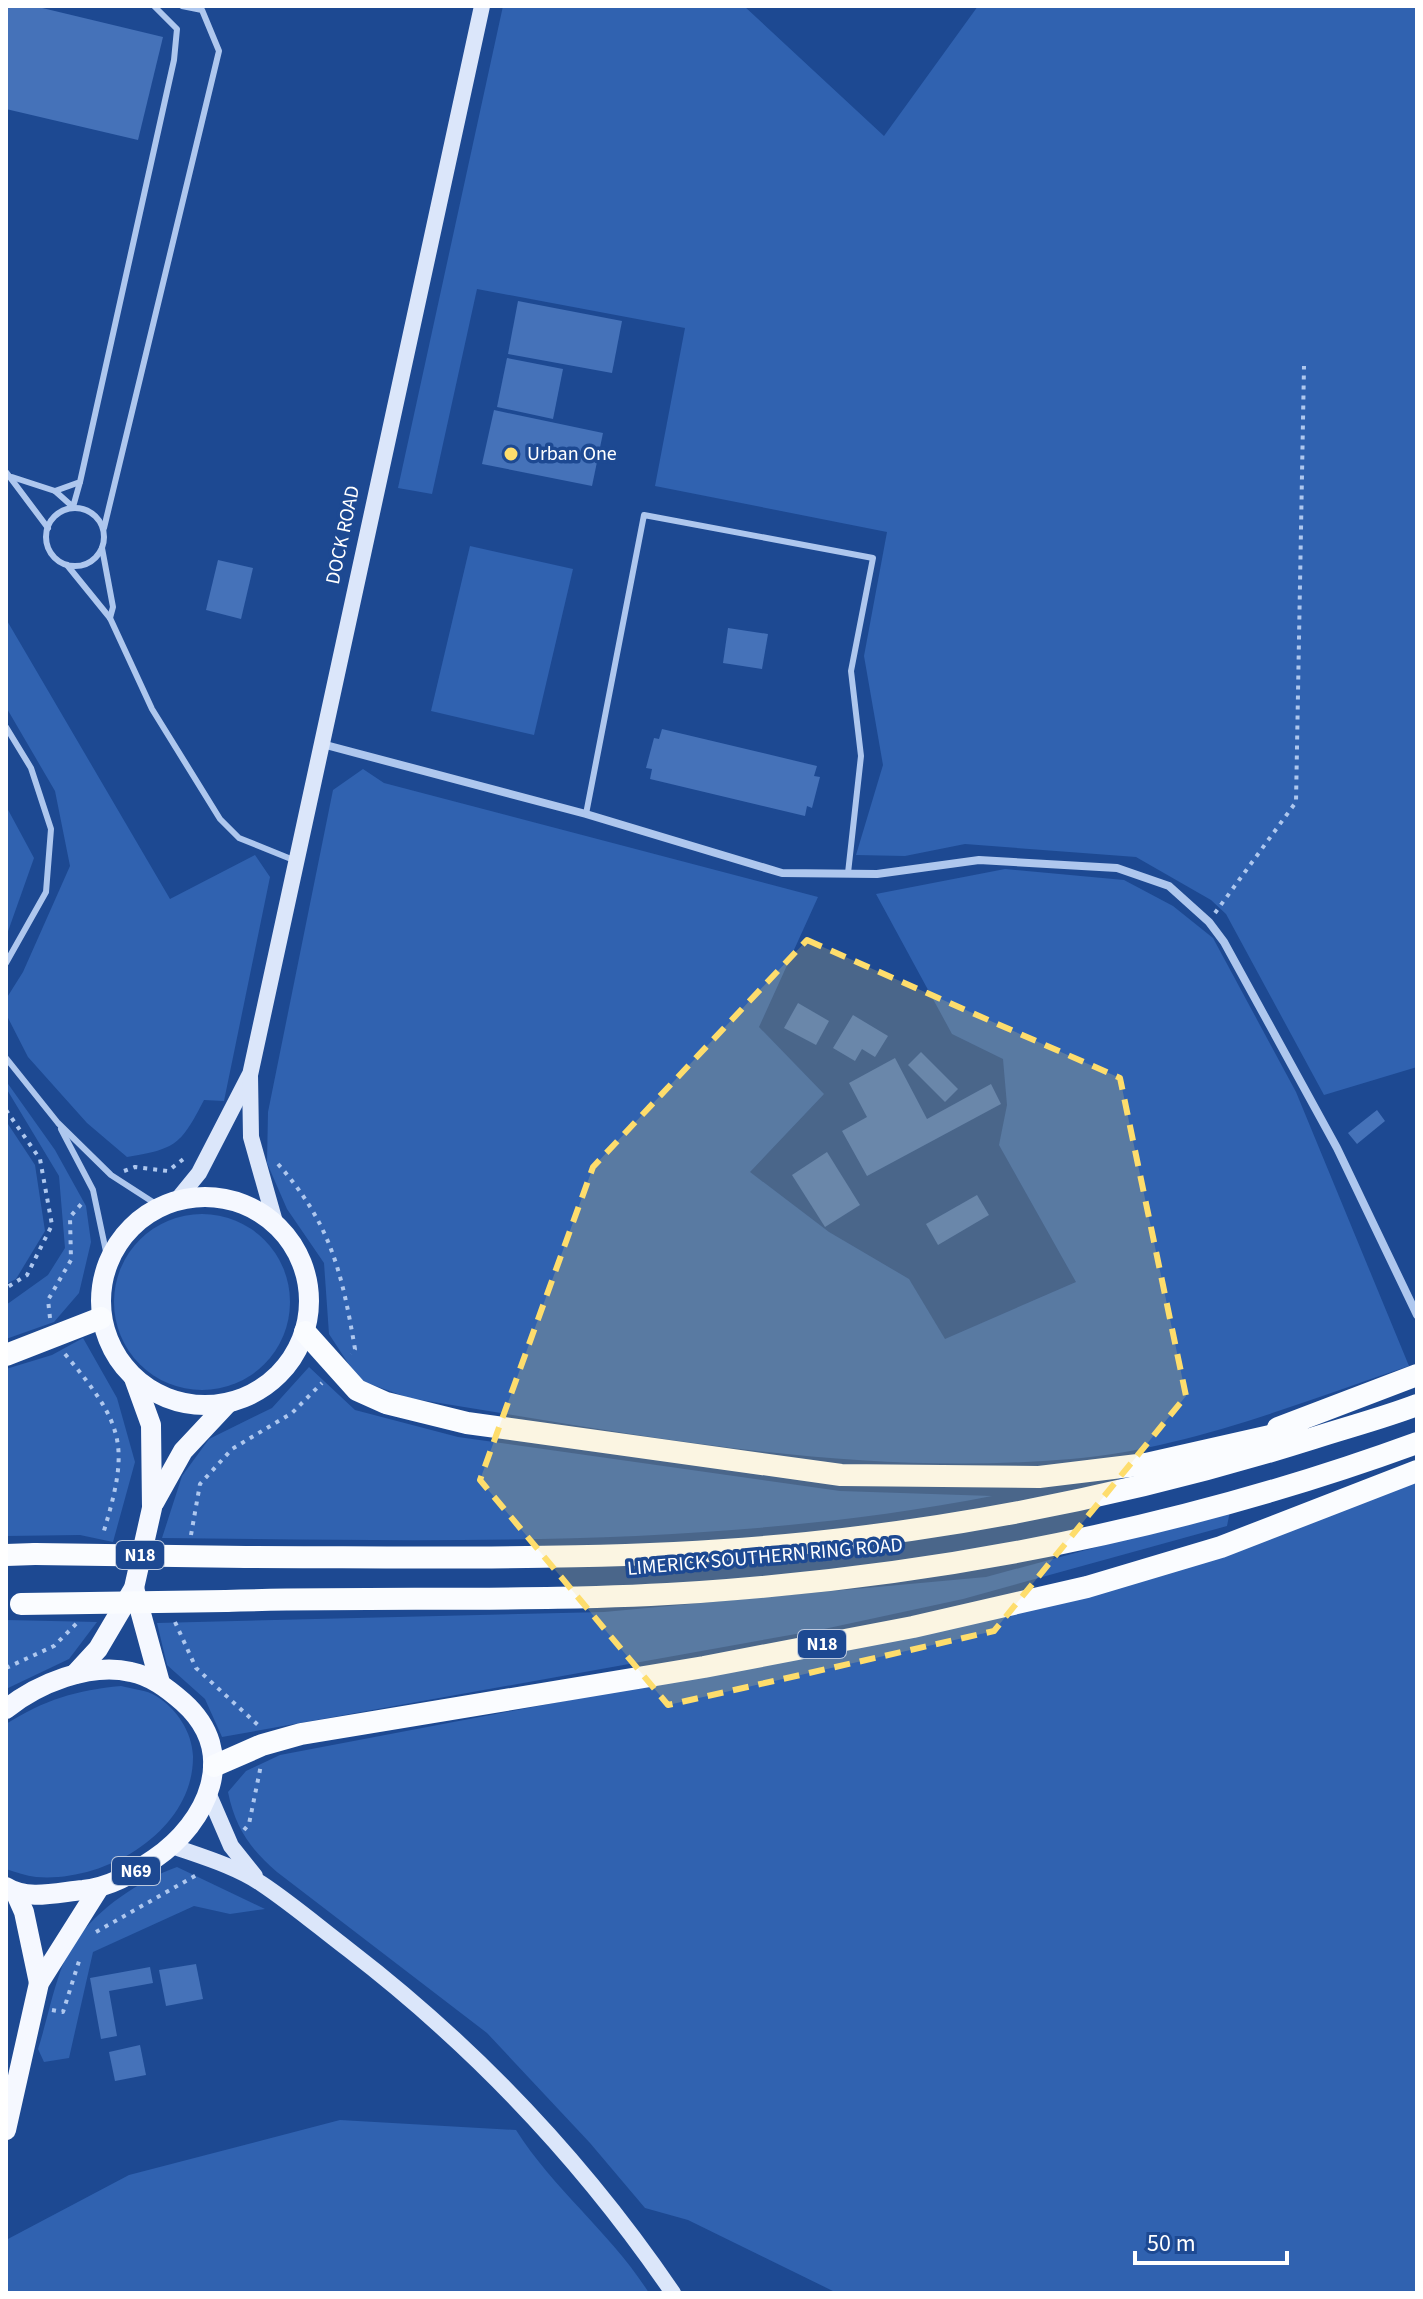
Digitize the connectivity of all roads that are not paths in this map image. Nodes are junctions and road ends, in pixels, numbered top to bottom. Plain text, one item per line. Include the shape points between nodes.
1 (154, 6) edge
2 (182, 6) edge
3 (482, 6) edge
4 (9, 474) edge
5 (80, 482) junction
6 (55, 491) junction
7 (73, 507) junction
8 (48, 528) junction
9 (104, 528) junction
10 (102, 548) junction
11 (67, 565) junction
12 (110, 618) junction
13 (6, 727) edge
14 (321, 744) junction
15 (586, 814) junction
16 (296, 861) junction
17 (848, 873) junction
18 (6, 963) edge
19 (6, 1058) edge
20 (250, 1075) junction
21 (58, 1123) junction
22 (168, 1203) junction
23 (275, 1222) junction
24 (108, 1261) junction
25 (1415, 1312) edge
26 (101, 1318) junction
27 (305, 1332) junction
28 (6, 1355) edge
29 (1417, 1375) edge
30 (134, 1378) junction
31 (1417, 1395) edge
32 (227, 1404) junction
33 (1417, 1405) edge
34 (1239, 1442) junction
35 (1417, 1443) edge
36 (1417, 1471) edge
37 (152, 1508) junction
38 (6, 1555) edge
39 (134, 1588) junction
40 (13, 1604) edge
41 (75, 1674) junction
42 (160, 1683) junction
43 (6, 1709) edge
44 (214, 1766) junction
45 (209, 1795) junction
46 (172, 1846) junction
47 (261, 1883) junction
48 (99, 1888) junction
49 (11, 1891) edge
50 (39, 1983) junction
51 (6, 2130) edge
52 (673, 2293) edge

1 - 5 lane via 177,29 174,60
2 - 9 lane via 202,10 219,51
3 - 14 main road, DOCK ROAD
4 - 6 lane
4 - 8 lane
5 - 6 lane
5 - 7 lane
6 - 7 lane
7 - 8 lane via 59,513
7 - 9 lane via 87,510
8 - 11 lane via 48,546
9 - 10 lane
10 - 11 lane via 86,564
10 - 12 lane via 113,607
11 - 12 lane
12 - 16 lane via 152,709 220,819 239,838
13 - 18 lane via 31,768 51,829 46,892
14 - 15 street
14 - 16 main road, DOCK ROAD
15 - 17 street via 782,873
15 - 17 lane via 644,515 873,558 851,671 861,756
16 - 20 main road, DOCK ROAD
17 - 25 street via 979,860 1117,868 1169,886 1224,942 1337,1148
19 - 21 lane
20 - 22 main road, DOCK ROAD via 199,1173
20 - 23 main road, DOCK ROAD via 254,1149
21 - 22 lane via 111,1175
21 - 24 lane via 93,1190
22 - 23 main road, N69 via 212,1196 245,1204
22 - 24 main road, N69 via 138,1220
23 - 27 main road, N69 via 307,1273 310,1303
24 - 26 main road, N69
26 - 28 highway
26 - 30 main road, N69 via 112,1351
27 - 32 main road, N69 via 276,1379
27 - 34 highway via 357,1390 386,1403 467,1423 841,1475 1039,1477 1146,1464
29 - 34 highway
30 - 32 main road, N69 via 177,1402
30 - 37 main road, N69 via 151,1425
31 - 34 highway
32 - 37 main road, N69 via 183,1451
33 - 38 highway, LIMERICK SOUTHERN RING ROAD / N18, bridge via 1137,1488 988,1518 806,1543 618,1554
35 - 40 highway, LIMERICK SOUTHERN RING ROAD, bridge via 1262,1495 953,1563 700,1592
36 - 44 highway, N18 via 1221,1547 1087,1587 704,1667 301,1734
37 - 39 main road, N69
39 - 41 main road, N69 via 98,1649
39 - 42 main road, N69
41 - 42 main road, N69 via 129,1671
41 - 43 main road, N69
42 - 44 main road, N69 via 193,1711 209,1741
44 - 45 main road, N69
45 - 46 main road, N69
45 - 47 main road via 231,1846
46 - 47 main road
46 - 48 main road, N69 via 130,1875
47 - 52 main road via 402,1991 527,2108
48 - 49 main road, N69
48 - 50 main road, N69
49 - 50 main road, N69 via 24,1912
50 - 51 main road, N69

